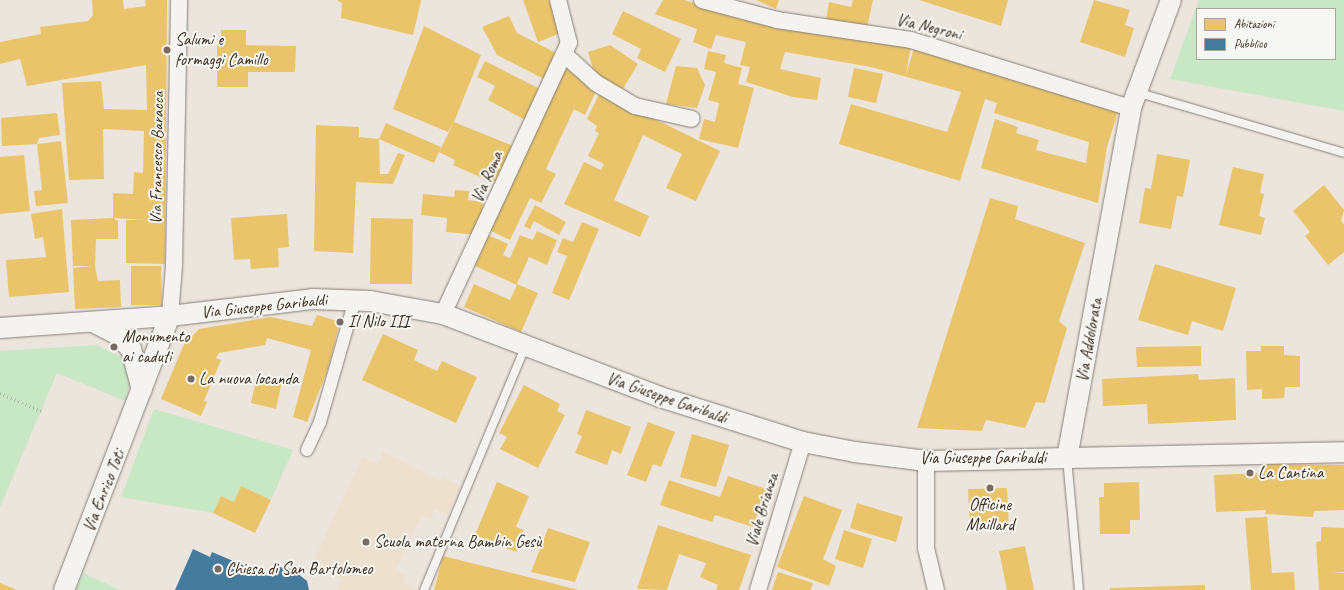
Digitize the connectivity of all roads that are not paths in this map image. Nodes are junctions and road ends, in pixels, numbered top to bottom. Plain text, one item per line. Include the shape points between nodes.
1 (179, 0) edge
2 (558, 0) edge
3 (1170, 0) edge
4 (710, 1) edge
5 (565, 55) junction
6 (1133, 100) junction
7 (692, 119) dead end
8 (1344, 154) edge
9 (355, 300) junction
10 (443, 314) junction
11 (170, 316) junction
12 (91, 321) junction
13 (0, 328) edge
14 (525, 347) junction
15 (142, 392) junction
16 (803, 442) junction
17 (307, 450) dead end
18 (1344, 452) edge
19 (1068, 458) junction
20 (926, 460) junction
21 (64, 590) edge
22 (424, 590) edge
23 (758, 590) edge
24 (936, 590) edge
25 (1079, 590) edge

1 - 11 street, Via Francesco Baracca via 174,265
2 - 5 street, Via Roma via 569,36
3 - 6 street, Via Addolorata
4 - 6 street, Via Negroni via 778,20 911,40
5 - 7 street via 596,83 635,106
5 - 10 street, Via Roma
6 - 8 lane
6 - 19 street, Via Addolorata
9 - 10 street, Via Giuseppe Garibaldi
9 - 11 street, Via Giuseppe Garibaldi via 305,299
9 - 17 street via 320,422
10 - 14 street, Via Giuseppe Garibaldi
11 - 12 street, Via Giuseppe Garibaldi
11 - 15 street, Via Enrico Toti
12 - 13 street, Via Giuseppe Garibaldi
12 - 15 street via 115,333 131,349
14 - 16 street, Via Giuseppe Garibaldi via 660,397
14 - 22 lane
15 - 21 street, Via Enrico Toti
16 - 20 street, Via Giuseppe Garibaldi
16 - 23 street, Viale Brianza
18 - 19 street, Via Giuseppe Garibaldi
19 - 20 street, Via Giuseppe Garibaldi
19 - 25 lane, Via Addolorata
20 - 24 street via 926,548

